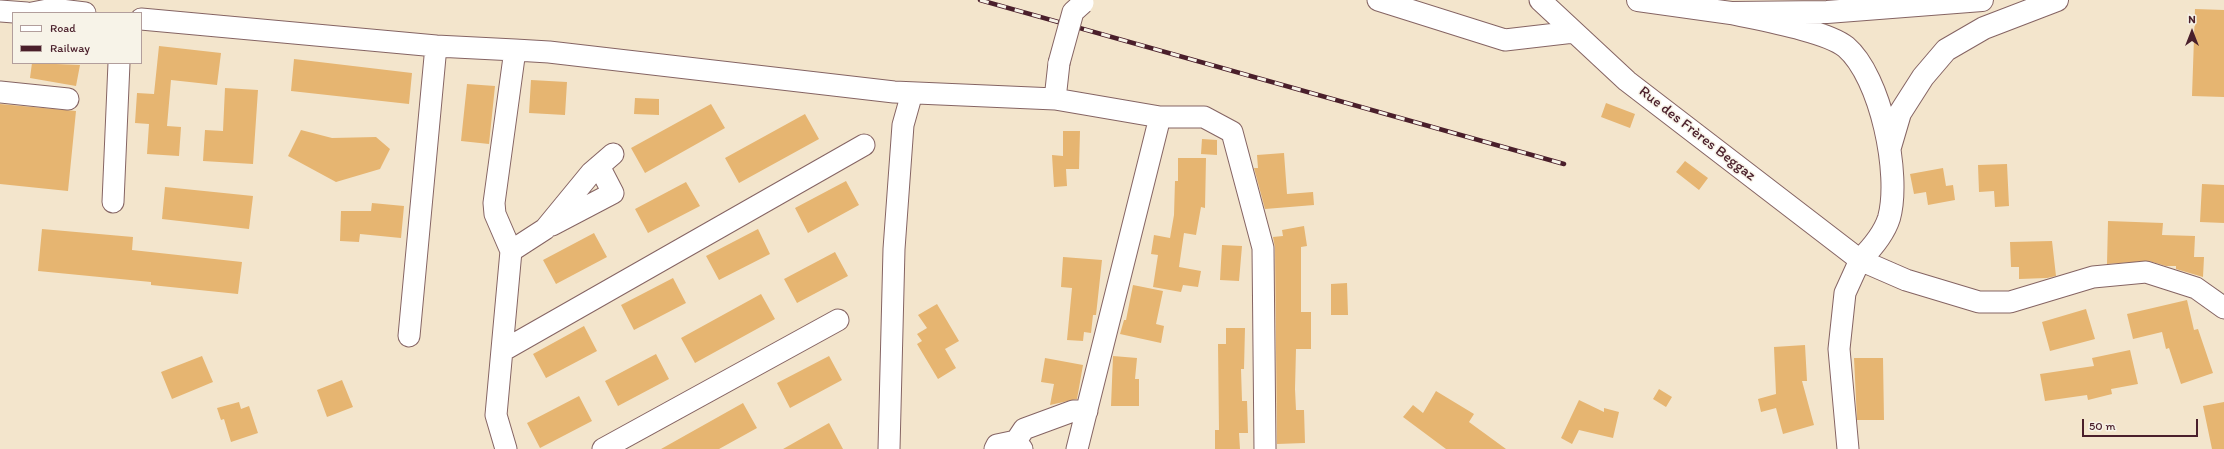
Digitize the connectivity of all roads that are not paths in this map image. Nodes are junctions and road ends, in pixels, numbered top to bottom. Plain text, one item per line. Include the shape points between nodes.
1 (1378, 0) edge
2 (1540, 0) edge
3 (1638, 0) edge
4 (1982, 0) edge
5 (2057, 0) edge
6 (1086, 2) edge
7 (0, 10) edge
8 (18, 12) edge
9 (37, 12) edge
10 (77, 12) edge
11 (1731, 12) junction
12 (142, 19) edge
13 (1574, 32) junction
14 (436, 46) junction
15 (515, 50) junction
16 (119, 64) edge
17 (0, 92) edge
18 (912, 93) junction
19 (68, 99) dead end
20 (1055, 99) junction
21 (1160, 117) junction
22 (864, 145) dead end
23 (1890, 147) junction
24 (113, 202) dead end
25 (545, 229) junction
26 (511, 251) junction
27 (1860, 260) junction
28 (2224, 308) edge
29 (838, 320) dead end
30 (409, 336) dead end
31 (504, 350) junction
32 (1087, 411) junction
33 (1019, 445) edge
34 (506, 449) edge
35 (603, 449) edge
36 (889, 449) edge
37 (995, 449) edge
38 (1077, 449) edge
39 (1265, 449) edge
40 (1848, 449) edge

1 - 13 street via 1505,40
2 - 13 street, Rue des Frères Beggaz
3 - 11 highway
4 - 11 highway via 1827,12
5 - 23 highway via 1984,28 1946,50 1923,77 1900,113
6 - 20 street, bridge via 1073,12 1059,63
7 - 8 street
9 - 10 street via 53,9
11 - 23 highway via 1824,36 1846,47 1864,70 1878,104
12 - 14 street
13 - 27 street, Rue des Frères Beggaz via 1627,81
14 - 15 street
14 - 30 street
15 - 18 street
15 - 26 street via 494,203 495,214
16 - 24 street
17 - 19 street
18 - 20 street
18 - 36 street via 903,125 894,249
20 - 21 street
21 - 32 street
21 - 39 street via 1204,117 1232,132 1263,248
22 - 31 street
23 - 27 highway via 1892,183 1889,218 1875,244
25 - 25 street via 591,173 606,160 613,193
25 - 26 street
26 - 31 street
27 - 28 street, Rue des Frères Beggaz via 1906,280 1979,302 2010,302 2093,277 2146,272 2196,288
27 - 40 street via 1845,293 1838,349
29 - 35 street
31 - 34 street via 496,415
32 - 33 street via 1073,411 1024,429
32 - 38 street
33 - 37 street via 997,445

